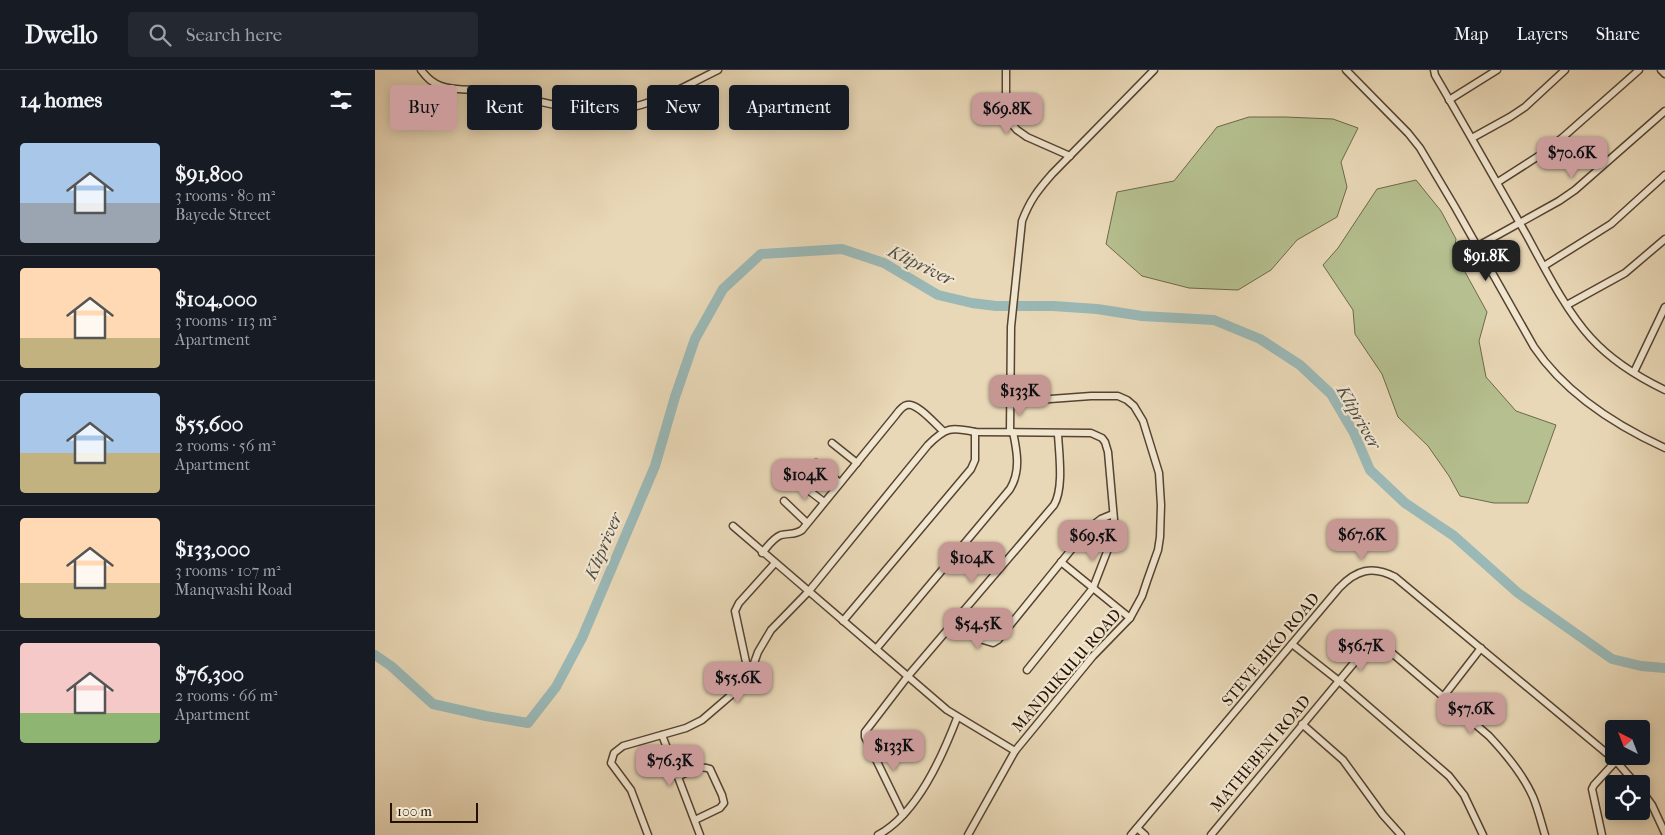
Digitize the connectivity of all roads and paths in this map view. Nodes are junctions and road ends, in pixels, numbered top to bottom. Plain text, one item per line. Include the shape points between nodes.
1 (421, 70) edge
2 (718, 70) edge
3 (1006, 70) edge
4 (1154, 70) edge
5 (1346, 70) edge
6 (1434, 70) edge
7 (1497, 70) edge
8 (1565, 70) edge
9 (1639, 70) edge
10 (1661, 70) edge
11 (1665, 74) edge
12 (1449, 100) junction
13 (1665, 111) edge
14 (1472, 138) junction
15 (1070, 156) junction
16 (1665, 175) edge
17 (1498, 182) junction
18 (1520, 224) junction
19 (1665, 239) edge
20 (1478, 246) junction
21 (1544, 266) junction
22 (1567, 305) junction
23 (1665, 307) edge
24 (1634, 372) junction
25 (1665, 390) edge
26 (1009, 402) junction
27 (943, 431) junction
28 (975, 432) junction
29 (1011, 432) junction
30 (1058, 434) junction
31 (832, 443) dead end
32 (1665, 448) edge
33 (815, 462) dead end
34 (857, 463) junction
35 (799, 483) dead end
36 (840, 483) junction
37 (784, 501) dead end
38 (824, 502) junction
39 (1113, 514) junction
40 (807, 523) junction
41 (733, 526) dead end
42 (762, 552) junction
43 (1061, 562) junction
44 (775, 563) junction
45 (1093, 588) junction
46 (809, 592) junction
47 (1130, 618) junction
48 (956, 620) junction
49 (843, 621) junction
50 (1292, 644) junction
51 (1481, 648) junction
52 (876, 649) junction
53 (1027, 670) dead end
54 (908, 676) junction
55 (749, 677) junction
56 (1339, 681) junction
57 (1443, 697) junction
58 (957, 718) junction
59 (1302, 724) junction
60 (662, 735) junction
61 (1015, 751) junction
62 (1605, 753) edge
63 (1611, 765) edge
64 (1619, 765) edge
65 (1628, 775) edge
66 (678, 777) junction
67 (1650, 802) edge
68 (903, 814) junction
69 (695, 820) junction
70 (1137, 828) junction
71 (1665, 833) edge
72 (649, 835) edge
73 (700, 835) edge
74 (878, 835) edge
75 (968, 835) edge
76 (1131, 835) edge
77 (1145, 835) edge
78 (1211, 835) edge
79 (1401, 835) edge
80 (1483, 835) edge
81 (1545, 835) edge
82 (1602, 835) edge

1 - 2 street via 430,81 449,88 610,110 660,98
3 - 15 street via 1006,106 1011,124 1027,137
4 - 15 street
5 - 20 street via 1416,142
6 - 12 street
7 - 12 street
8 - 14 street via 1525,107
9 - 17 street via 1562,138
10 - 11 street
12 - 14 street
13 - 18 street via 1575,190
14 - 17 street
15 - 26 street via 1038,190 1022,221 1011,327
16 - 21 street via 1611,224
17 - 18 street
18 - 20 street
18 - 21 street
19 - 22 street via 1625,273
20 - 32 street via 1534,347 1554,372 1601,412
21 - 22 street
22 - 24 street via 1592,340
23 - 24 street
24 - 25 street
26 - 29 street
26 - 47 street, MANDUKULU ROAD via 1118,396 1134,406 1143,422 1159,473 1161,522 1158,550 1142,596
27 - 28 street
27 - 34 street via 918,407 908,405 898,412
27 - 46 street
28 - 29 street
28 - 49 street via 975,460 971,469
29 - 30 street
29 - 52 street via 1018,466 1012,486
30 - 39 street via 1091,433 1105,442
30 - 48 street via 1057,499
31 - 34 street
33 - 36 street
34 - 36 street
35 - 38 street
36 - 38 street
37 - 40 street
38 - 40 street
39 - 43 street via 1088,529
39 - 45 street via 1115,531
40 - 42 street via 797,533 776,538
41 - 42 street
42 - 44 street
43 - 45 street
43 - 48 street via 993,643 986,642
44 - 46 street
44 - 55 street via 735,611
45 - 47 street
45 - 53 street
46 - 49 street
46 - 55 street via 771,630
47 - 61 street, MANDUKULU ROAD via 1093,656
48 - 54 street
49 - 52 street
50 - 51 street, STEVE BIKO ROAD via 1343,583 1359,573 1373,570 1395,577
50 - 56 street
50 - 70 street, STEVE BIKO ROAD
51 - 57 street
51 - 62 street, STEVE BIKO ROAD
52 - 54 street
54 - 58 street
54 - 68 street via 864,734
55 - 60 street via 702,720
56 - 57 street, MATHEBENI ROAD via 1364,652 1380,647 1392,653
56 - 59 street, MATHEBENI ROAD
56 - 80 street via 1455,782 1465,795
57 - 81 street via 1489,736 1512,762 1534,799
58 - 61 street
58 - 68 street via 929,777
59 - 78 street, MATHEBENI ROAD
59 - 79 street via 1347,764
60 - 66 street
60 - 72 street via 623,746 617,749 611,760 631,790
61 - 75 street, MANDUKULU ROAD
63 - 82 street via 1592,790
64 - 65 street, STEVE BIKO ROAD
66 - 69 street
66 - 69 street via 697,768 708,768 722,795 724,803 720,808
67 - 71 street
68 - 74 street
69 - 73 street
70 - 76 street, STEVE BIKO ROAD
70 - 77 street

